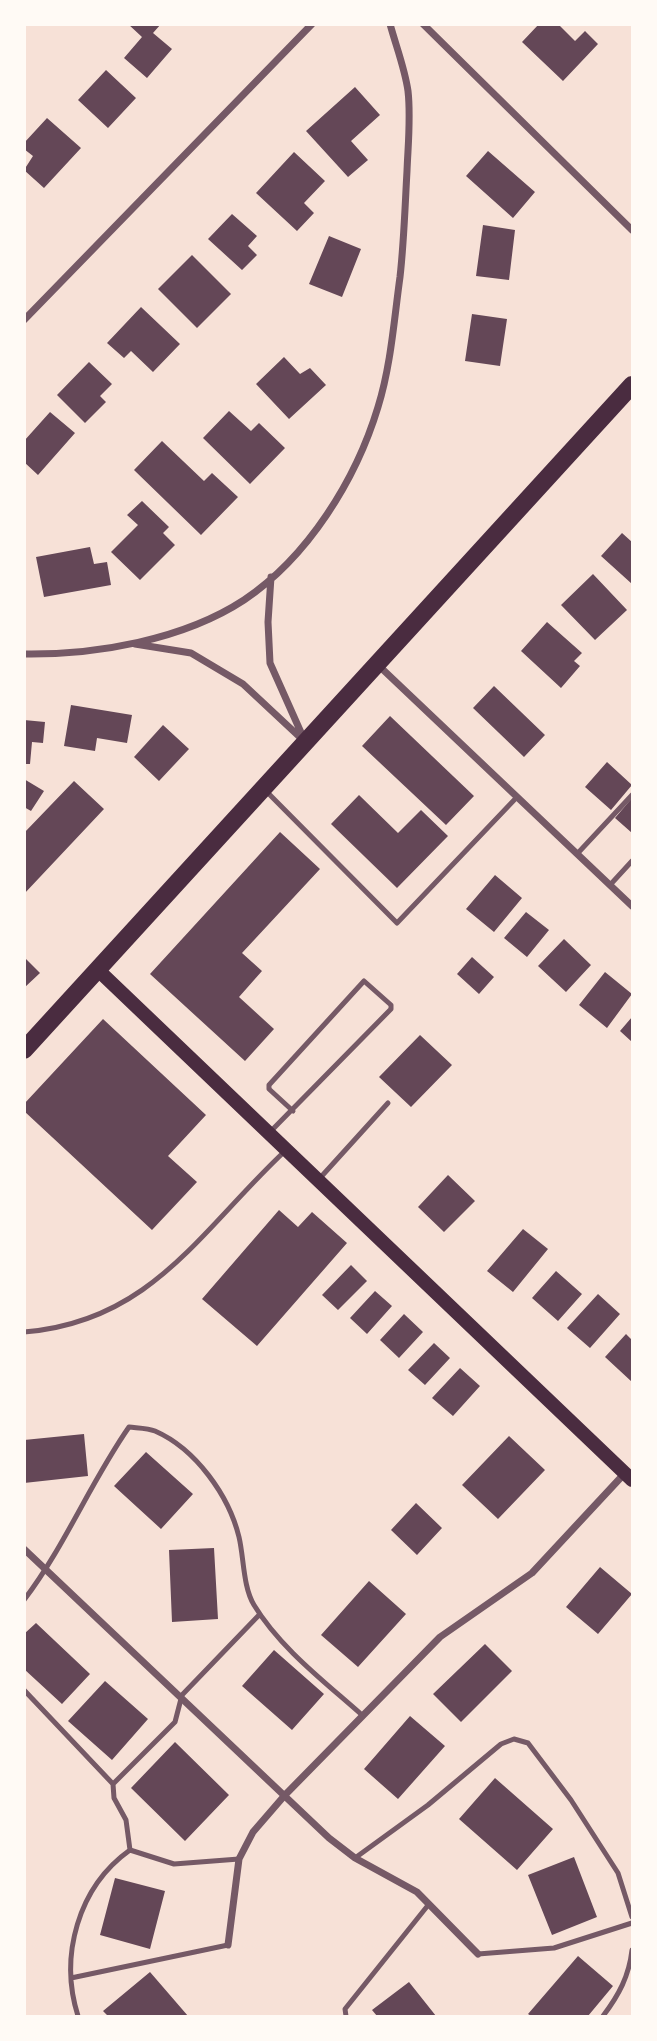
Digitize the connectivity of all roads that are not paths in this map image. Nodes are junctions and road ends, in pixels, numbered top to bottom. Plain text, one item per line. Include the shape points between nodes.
1 (312, 24) edge
2 (390, 24) edge
3 (423, 24) edge
4 (632, 230) edge
5 (24, 320) edge
6 (632, 385) edge
7 (271, 578) junction
8 (131, 643) junction
9 (24, 654) edge
10 (377, 663) junction
11 (304, 741) junction
12 (262, 787) junction
13 (632, 795) edge
14 (516, 797) junction
15 (577, 853) junction
16 (632, 861) edge
17 (610, 884) junction
18 (632, 906) edge
19 (97, 969) junction
20 (27, 1043) edge
21 (387, 1103) dead end
22 (293, 1111) junction
23 (269, 1133) junction
24 (287, 1150) junction
25 (318, 1181) junction
26 (24, 1332) edge
27 (629, 1476) edge
28 (24, 1549) edge
29 (48, 1569) junction
30 (24, 1600) edge
31 (260, 1614) junction
32 (24, 1690) edge
33 (182, 1695) junction
34 (362, 1715) junction
35 (113, 1784) junction
36 (285, 1795) junction
37 (130, 1850) junction
38 (355, 1858) junction
39 (239, 1859) junction
40 (429, 1904) junction
41 (632, 1917) edge
42 (632, 1923) edge
43 (228, 1945) joint
44 (632, 1950) edge
45 (478, 1954) joint
46 (71, 1978) junction
47 (78, 2017) edge
48 (345, 2017) edge
49 (603, 2017) edge

1 - 5 street
2 - 7 street via 408,91 408,143 402,253 379,405 346,485 321,524
3 - 4 street
6 - 10 main road
7 - 8 street via 219,613
7 - 11 street via 270,663
8 - 9 street
8 - 11 street via 191,653 243,684
10 - 11 main road
10 - 14 street
11 - 12 main road
12 - 14 lane via 397,923
12 - 19 main road
13 - 15 lane
14 - 15 street
15 - 17 street
16 - 17 lane
17 - 18 street
19 - 20 main road
19 - 23 main road
21 - 25 lane
22 - 22 lane via 391,1009 364,981 269,1085
22 - 23 lane
23 - 24 main road
24 - 25 main road
24 - 26 lane via 178,1263 139,1296 107,1312
25 - 27 main road
27 - 34 street via 532,1573 440,1637
28 - 29 street
29 - 30 lane
29 - 31 lane via 129,1427 153,1430 204,1469 229,1507 252,1601
29 - 33 street
31 - 33 lane
31 - 34 lane via 299,1658
32 - 35 lane
33 - 35 lane via 176,1722
33 - 36 street
34 - 36 street
35 - 37 lane via 114,1798 126,1820
36 - 38 street
36 - 39 street via 253,1832
37 - 39 lane via 174,1864
37 - 46 lane via 99,1879 85,1906 69,1950
38 - 40 street via 417,1892
38 - 41 lane via 514,1739 528,1743 571,1800 618,1873
39 - 43 street
40 - 45 street
40 - 48 lane via 345,2009
42 - 45 lane via 554,1948
43 - 46 lane
44 - 49 lane via 620,1994
46 - 47 lane

